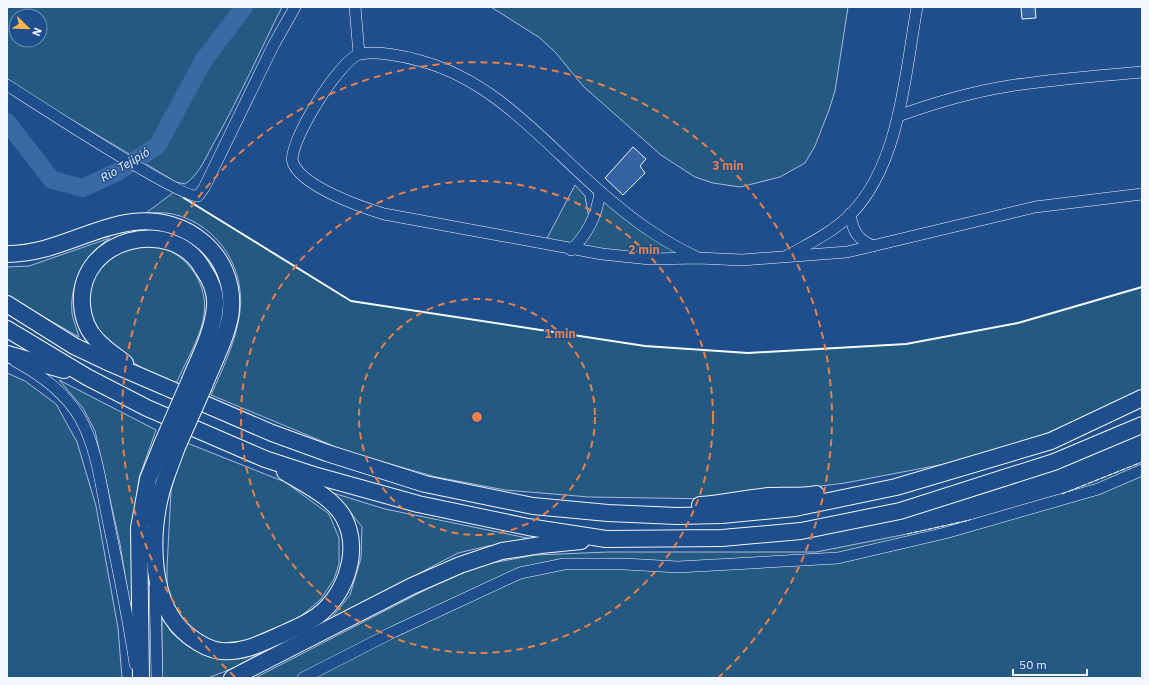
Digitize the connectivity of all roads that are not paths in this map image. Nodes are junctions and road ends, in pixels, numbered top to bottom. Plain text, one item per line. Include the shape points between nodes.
1 (295, 7) edge
2 (355, 7) edge
3 (917, 7) edge
4 (359, 54) junction
5 (1142, 72) edge
6 (7, 86) edge
7 (898, 116) junction
8 (600, 192) junction
9 (1142, 194) edge
10 (850, 214) junction
11 (873, 246) junction
12 (571, 250) junction
13 (7, 254) edge
14 (784, 257) junction
15 (698, 258) junction
16 (7, 304) edge
17 (7, 329) edge
18 (7, 354) edge
19 (7, 357) edge
20 (87, 377) junction
21 (155, 383) junction
22 (197, 383) junction
23 (1142, 398) edge
24 (1142, 425) edge
25 (170, 445) junction
26 (265, 459) junction
27 (1142, 470) edge
28 (606, 539) junction
29 (155, 576) junction
30 (136, 678) edge
31 (141, 678) edge
32 (157, 678) edge
33 (232, 678) edge
34 (303, 678) edge

1 - 6 street via 273,46 202,193 195,197 118,155
2 - 4 street
3 - 7 street
4 - 8 street via 391,55 422,61 452,72 482,88 509,108
4 - 12 street via 346,64 315,106 292,154 297,170 312,183 334,196 360,207 384,214
5 - 7 street via 1008,86 972,93
7 - 10 street via 883,166 872,187
8 - 12 street via 594,218 585,235
8 - 15 street via 656,236
9 - 11 street via 1035,207
10 - 11 street via 856,235
10 - 14 street via 830,231
11 - 14 street via 847,252
12 - 15 street via 630,258
13 - 22 highway via 24,254 57,247 107,228 133,222 162,222 188,232 209,246 220,259 229,280 231,310 229,323
14 - 15 street via 742,260
16 - 21 highway via 74,346
17 - 20 highway
18 - 20 highway
19 - 30 street via 45,379 64,396 80,418 90,442 99,473 120,578
20 - 26 highway via 146,408
21 - 22 highway via 96,340 84,321 82,295 86,276 101,255 112,247 134,239 160,239 184,247 199,261 211,282 215,304
21 - 23 highway via 272,434 425,484 533,506 584,511 719,504 768,496 803,496 946,472 1050,442
22 - 25 highway, bridge
24 - 28 highway via 1054,462 900,511 801,531 722,538
25 - 29 highway via 157,511
25 - 31 highway via 148,479 139,528
26 - 28 highway via 418,504 528,527
26 - 29 highway via 327,499 343,516 351,536 351,559 344,582 330,605 312,620 265,642 240,651 220,651 200,645 181,630 167,610
27 - 34 street via 1090,491 945,533 838,558 678,567 564,564 520,573 393,632
28 - 33 highway via 502,551 460,565 412,586
29 - 32 street

